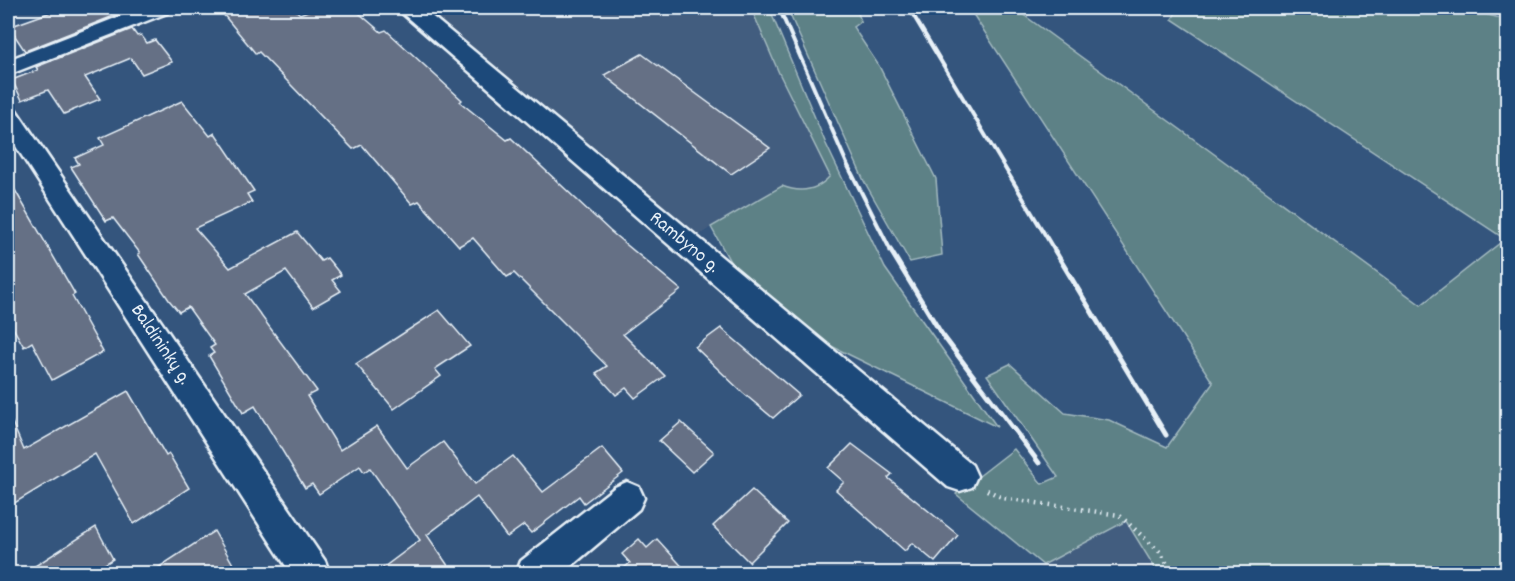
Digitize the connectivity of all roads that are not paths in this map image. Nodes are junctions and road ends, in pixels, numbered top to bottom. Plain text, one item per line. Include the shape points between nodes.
1 (159, 8) edge
2 (410, 8) edge
3 (8, 68) edge
4 (8, 116) edge
5 (960, 477) road end
6 (627, 498) dead end
7 (312, 573) edge
8 (534, 573) edge

1 - 3 street
2 - 5 street, Rambyno g.
4 - 7 street, Baldininkų g.
6 - 8 street

